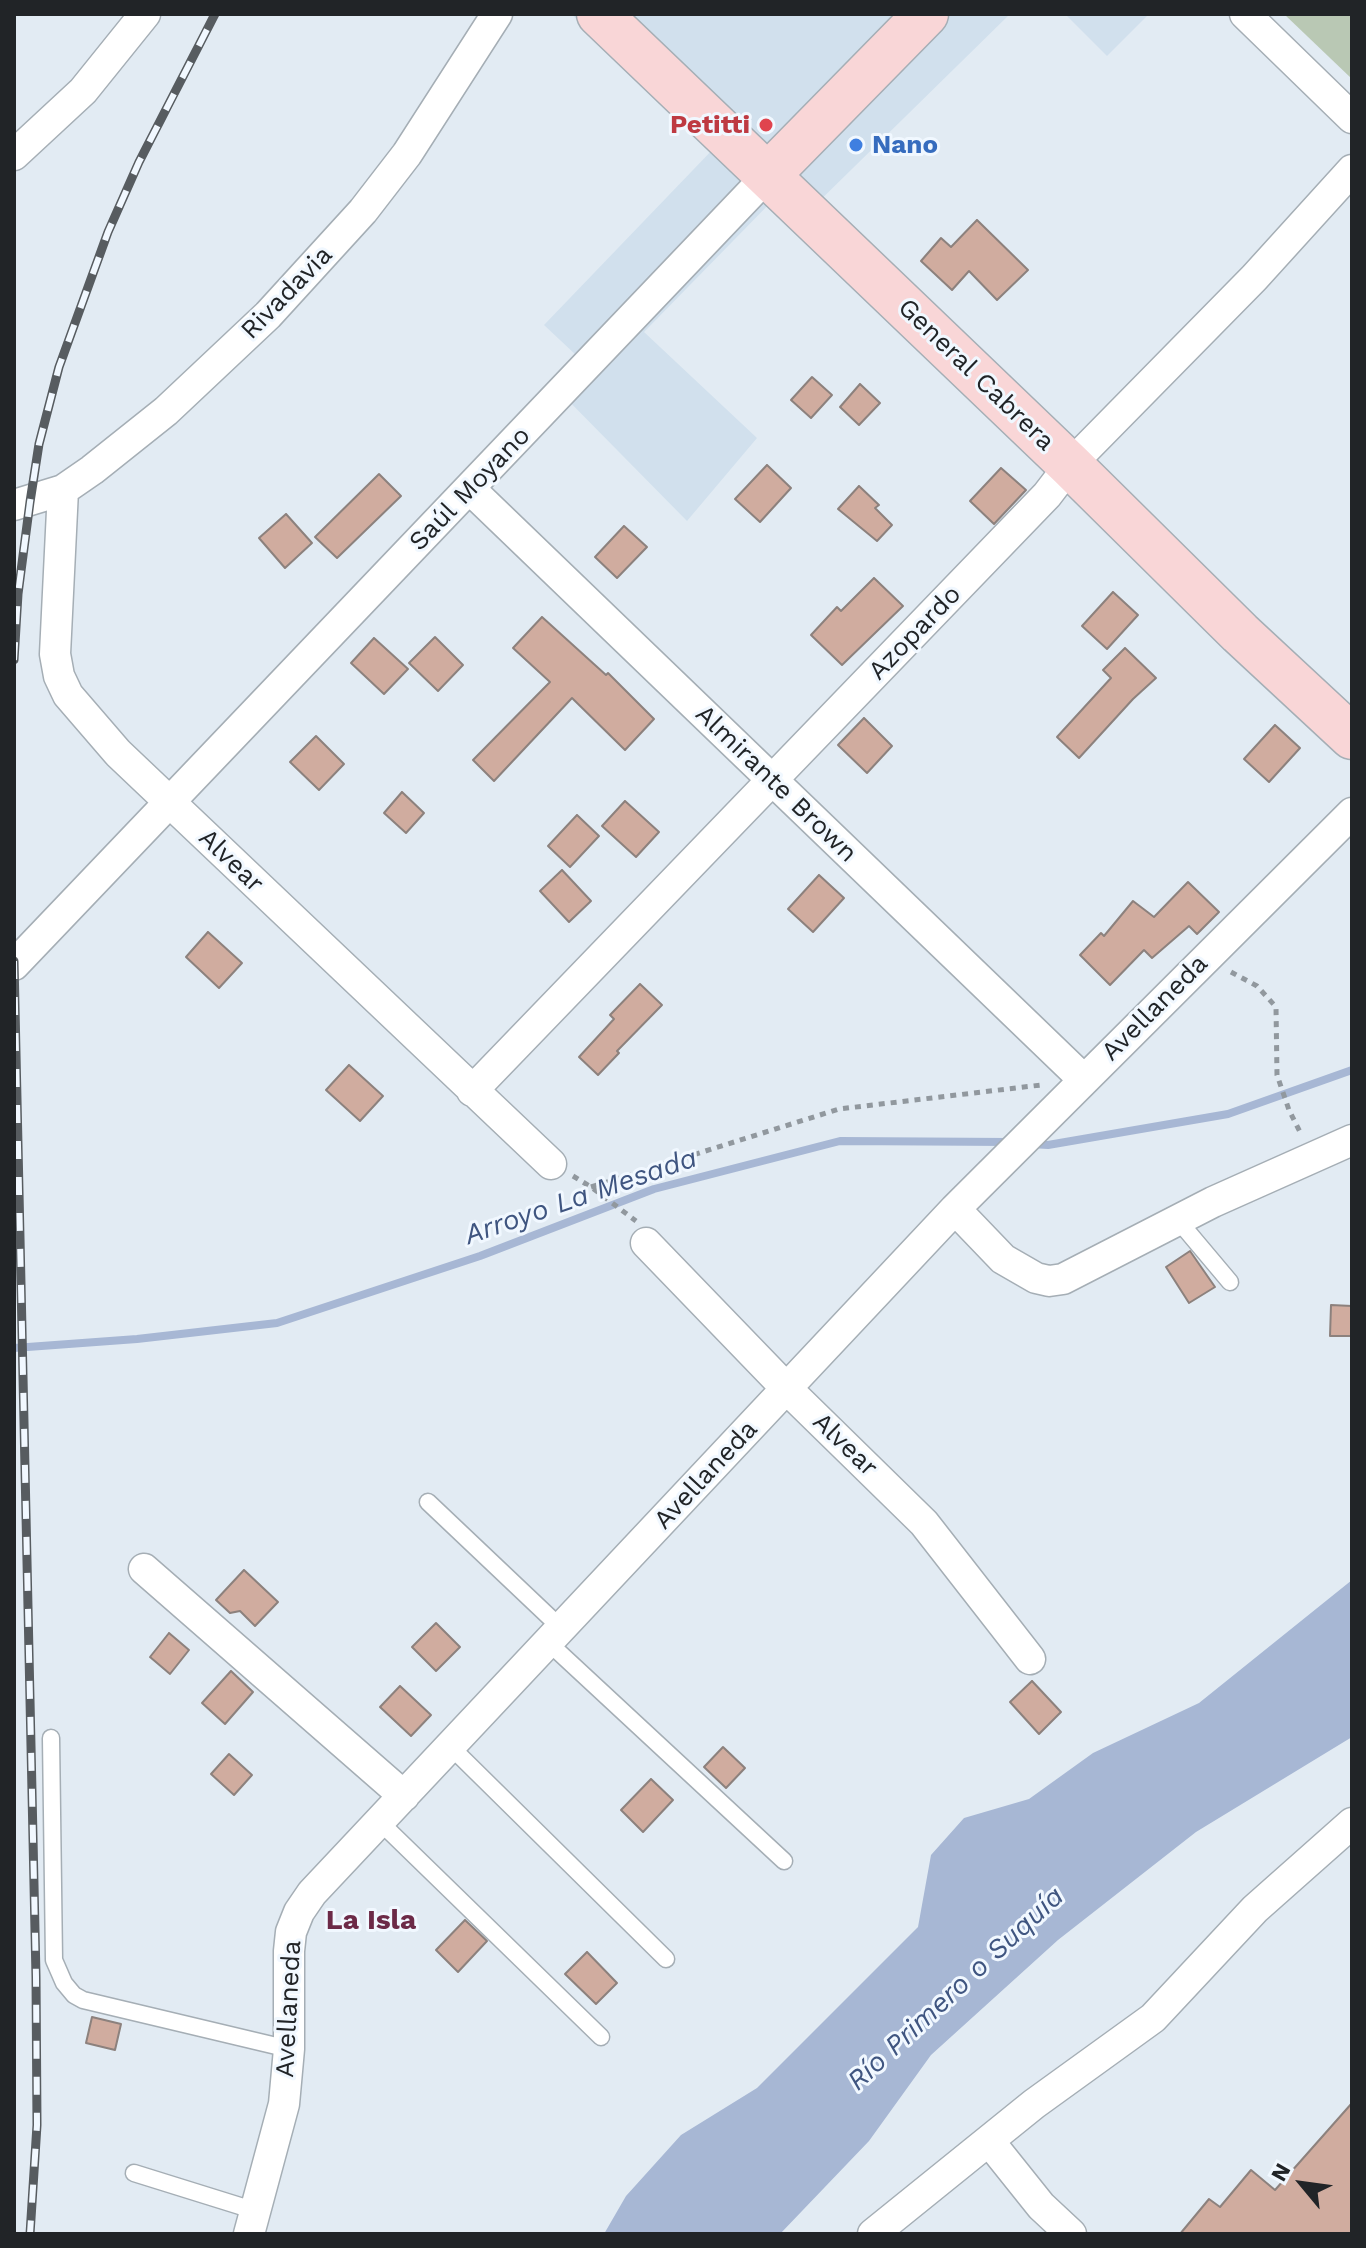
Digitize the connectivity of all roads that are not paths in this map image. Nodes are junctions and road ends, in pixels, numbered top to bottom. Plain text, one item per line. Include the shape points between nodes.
1 (145, 14) edge
2 (497, 14) edge
3 (599, 14) edge
4 (926, 14) edge
5 (1245, 14) edge
6 (1352, 118) edge
7 (14, 155) edge
8 (1352, 170) edge
9 (769, 174) junction
10 (1070, 465) junction
11 (470, 489) junction
12 (63, 490) junction
13 (14, 505) edge
14 (1352, 737) edge
15 (773, 782) junction
16 (170, 803) junction
17 (1352, 813) edge
18 (14, 965) edge
19 (1083, 1079) junction
20 (472, 1091) junction
21 (1352, 1140) edge
22 (551, 1164) dead end
23 (955, 1209) junction
24 (1177, 1219) junction
25 (640, 1230) road end
26 (1230, 1282) dead end
27 (787, 1389) junction
28 (428, 1502) dead end
29 (144, 1569) dead end
30 (556, 1636) junction
31 (1030, 1659) dead end
32 (51, 1738) dead end
33 (451, 1747) junction
34 (404, 1796) junction
35 (380, 1822) junction
36 (1352, 1823) edge
37 (784, 1861) dead end
38 (666, 1959) dead end
39 (601, 2037) dead end
40 (289, 2049) junction
41 (989, 2141) junction
42 (134, 2173) dead end
43 (252, 2222) edge
44 (873, 2234) edge
45 (1071, 2234) edge

1 - 7 street via 83,91
2 - 12 street, Rivadavia via 407,154 313,269 166,411
3 - 9 street, General Cabrera
4 - 9 street, Saúl Moyano
5 - 6 street
8 - 10 street, Azopardo
9 - 10 street, General Cabrera
9 - 11 street, Saúl Moyano
10 - 14 street, General Cabrera
10 - 15 street, Azopardo
11 - 15 street, Almirante Brown
11 - 16 street, Saúl Moyano
12 - 13 street, Rivadavia
12 - 16 street, Alvear via 54,627 59,676 87,719
15 - 19 street, Almirante Brown
15 - 20 street, Azopardo
16 - 18 street, Saúl Moyano
16 - 20 street, Alvear
17 - 19 street, Avellaneda
19 - 23 street, Avellaneda
20 - 22 street, Alvear
21 - 24 street
23 - 24 street via 1003,1259 1049,1281 1076,1274
23 - 27 street, Avellaneda
24 - 26 lane
25 - 27 street, Alvear
27 - 30 street, Avellaneda
27 - 31 street, Alvear via 924,1523
28 - 30 lane
29 - 34 street
30 - 33 street, Avellaneda
30 - 37 lane
32 - 40 lane via 54,1960 64,1983 83,2000
33 - 34 street, Avellaneda
33 - 38 lane
34 - 35 street, Avellaneda
35 - 39 lane
35 - 40 street, Avellaneda via 299,1912 289,1951
36 - 41 street via 1255,1909 1153,2018
40 - 43 street, Avellaneda via 284,2104
41 - 44 street
41 - 45 street
42 - 43 lane

